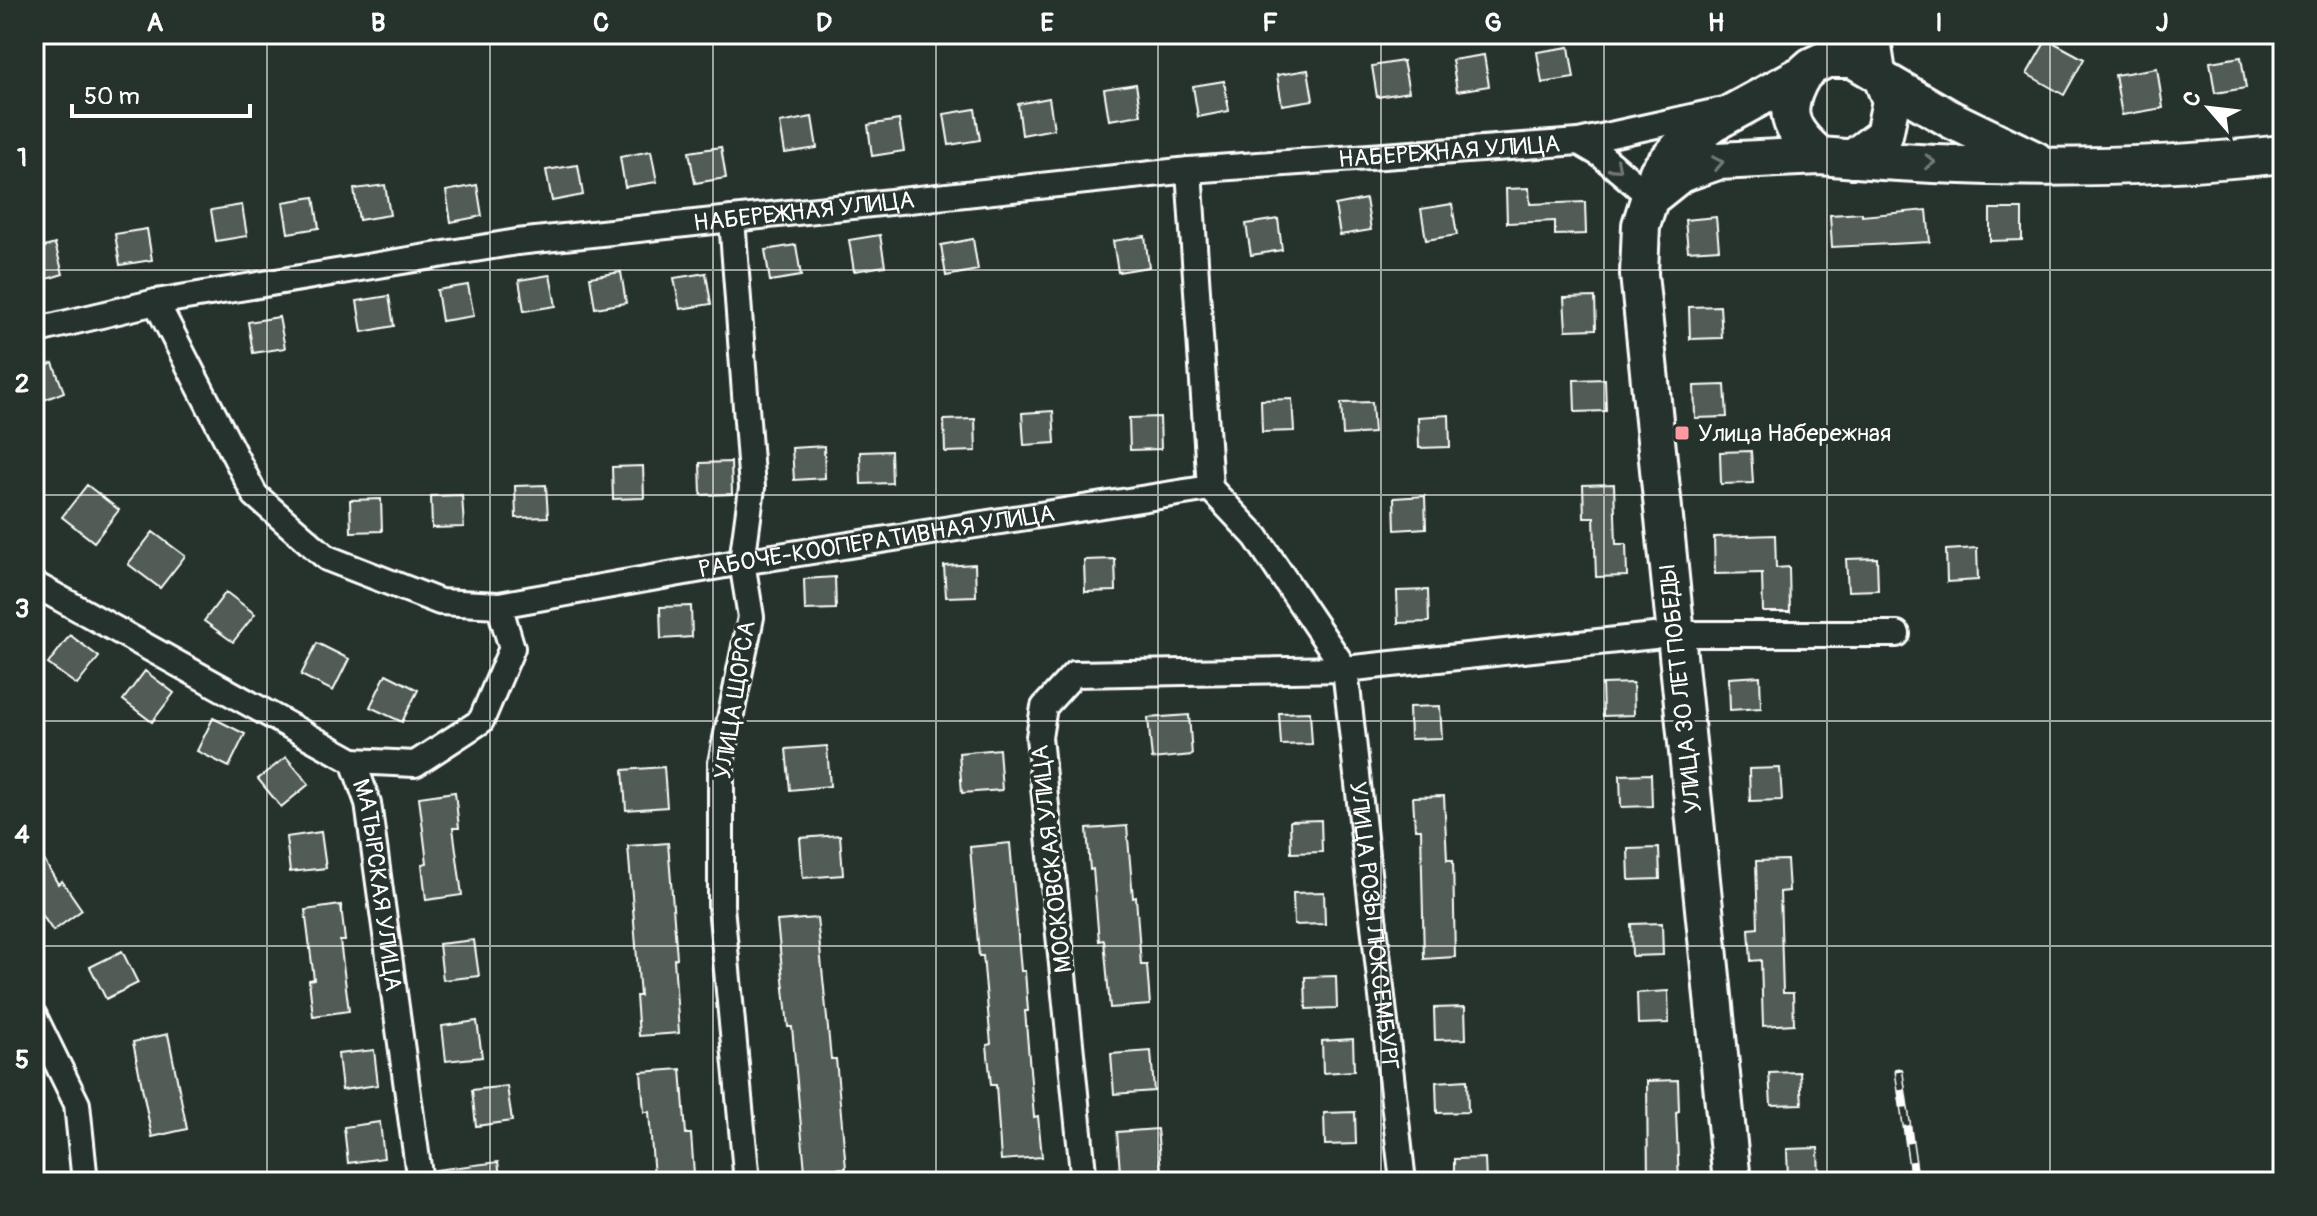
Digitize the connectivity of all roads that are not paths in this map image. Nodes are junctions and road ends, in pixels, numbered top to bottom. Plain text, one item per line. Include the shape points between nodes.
1 (1871, 34) edge
2 (1822, 56) edge
3 (1880, 76) junction
4 (1749, 103) junction
5 (1579, 142) junction
6 (2283, 154) edge
7 (1836, 157) junction
8 (2047, 166) junction
9 (1189, 170) junction
10 (1650, 197) junction
11 (732, 219) junction
12 (156, 302) junction
13 (34, 331) edge
14 (1210, 488) junction
15 (742, 562) junction
16 (34, 584) edge
17 (499, 605) junction
18 (1897, 634) dead end
19 (1664, 635) junction
20 (1345, 669) junction
21 (353, 761) junction
22 (34, 1016) edge
23 (85, 1182) edge
24 (420, 1182) edge
25 (747, 1182) edge
26 (1084, 1182) edge
27 (1403, 1182) edge
28 (1732, 1182) edge

1 - 3 main road
2 - 3 main road via 1853,59
2 - 4 main road, НАБЕРЕЖНАЯ УЛИЦА
2 - 7 main road via 1792,93 1789,114 1797,137
3 - 7 main road via 1891,101 1884,135
3 - 8 main road via 1952,120
4 - 5 street, НАБЕРЕЖНАЯ УЛИЦА
4 - 10 main road, НАБЕРЕЖНАЯ УЛИЦА via 1678,149 1658,172
5 - 9 street, НАБЕРЕЖНАЯ УЛИЦА
5 -> 10 street, НАБЕРЕЖНАЯ УЛИЦА
6 - 8 main road via 2187,164
7 -> 8 main road
10 -> 7 main road via 1680,174 1718,161
9 - 11 street, НАБЕРЕЖНАЯ УЛИЦА
9 - 14 street
10 - 19 main road, УЛИЦА 30 ЛЕТ ПОБЕДЫ via 1641,225 1639,274
11 - 12 street, НАБЕРЕЖНАЯ УЛИЦА via 517,242
11 - 15 street, УЛИЦА ЩОРСА via 752,488
12 - 13 street, НАБЕРЕЖНАЯ УЛИЦА
12 - 17 street, РАБОЧЕ-КООПЕРАТИВНАЯ УЛИЦА via 255,495 327,558 440,602
14 - 15 street, РАБОЧЕ-КООПЕРАТИВНАЯ УЛИЦА
14 - 20 street via 1256,537
15 - 17 street, РАБОЧЕ-КООПЕРАТИВНАЯ УЛИЦА
15 - 25 street, УЛИЦА ЩОРСА via 751,617 721,763 721,890
16 - 21 street, МАТЫРСКАЯ УЛИЦА
17 - 21 street via 512,648 481,721 415,764
18 - 19 street
19 - 20 street
19 - 28 main road, УЛИЦА 30 ЛЕТ ПОБЕДЫ
20 - 26 street, МОСКОВСКАЯ УЛИЦА via 1074,674 1044,707 1039,737
20 - 27 street, УЛИЦА РОЗЫ ЛЮКСЕМБУРГ
21 - 24 street, МАТЫРСКАЯ УЛИЦА via 368,803
22 - 23 street via 77,1104

